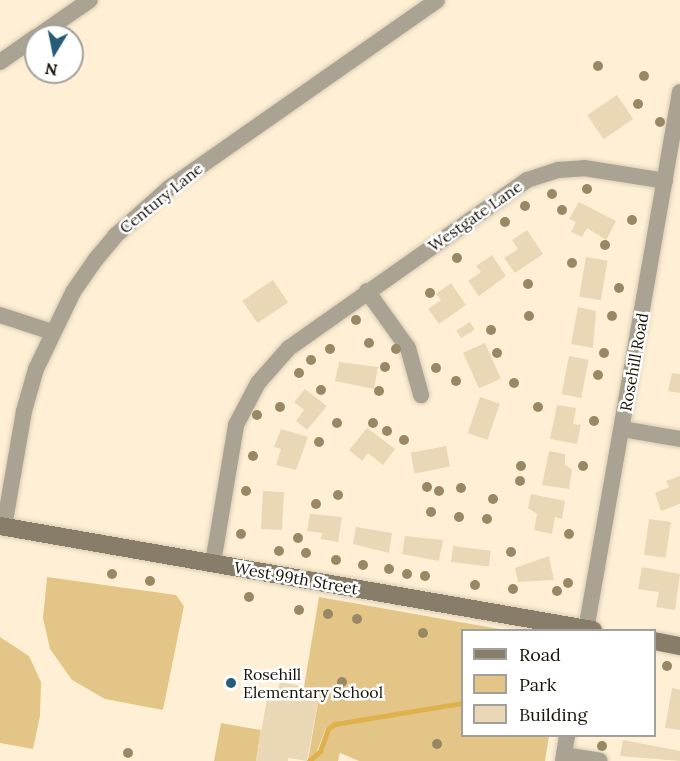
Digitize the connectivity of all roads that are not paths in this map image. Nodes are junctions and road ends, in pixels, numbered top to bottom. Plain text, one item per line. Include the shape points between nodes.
1 (90, 0) edge
2 (436, 0) edge
3 (56, 24) edge
4 (24, 46) edge
5 (0, 62) edge
6 (680, 92) edge
7 (675, 150) edge
8 (665, 181) junction
9 (367, 291) junction
10 (0, 315) edge
11 (52, 332) junction
12 (421, 395) dead end
13 (622, 429) junction
14 (680, 439) edge
15 (2, 526) edge
16 (213, 563) junction
17 (582, 629) edge
18 (588, 629) edge
19 (656, 641) edge
20 (680, 646) edge
21 (567, 737) edge
22 (564, 758) edge
23 (600, 761) edge

1 - 3 street
2 - 11 street, Century Lane via 143,208 96,259
4 - 5 street
6 - 7 street, Rosehill Road
7 - 8 street, Rosehill Road
8 - 9 street, Westgate Lane via 584,168 558,170 527,180
8 - 13 street, Rosehill Road
9 - 12 street via 408,348
9 - 16 street, Westgate Lane via 289,348 250,396 230,447
10 - 11 street
11 - 15 street, Century Lane via 24,411
13 - 14 street
13 - 18 street, Rosehill Road
15 - 16 street, West 99th Street
16 - 17 street, West 99th Street
19 - 20 street
21 - 22 street
22 - 23 street

